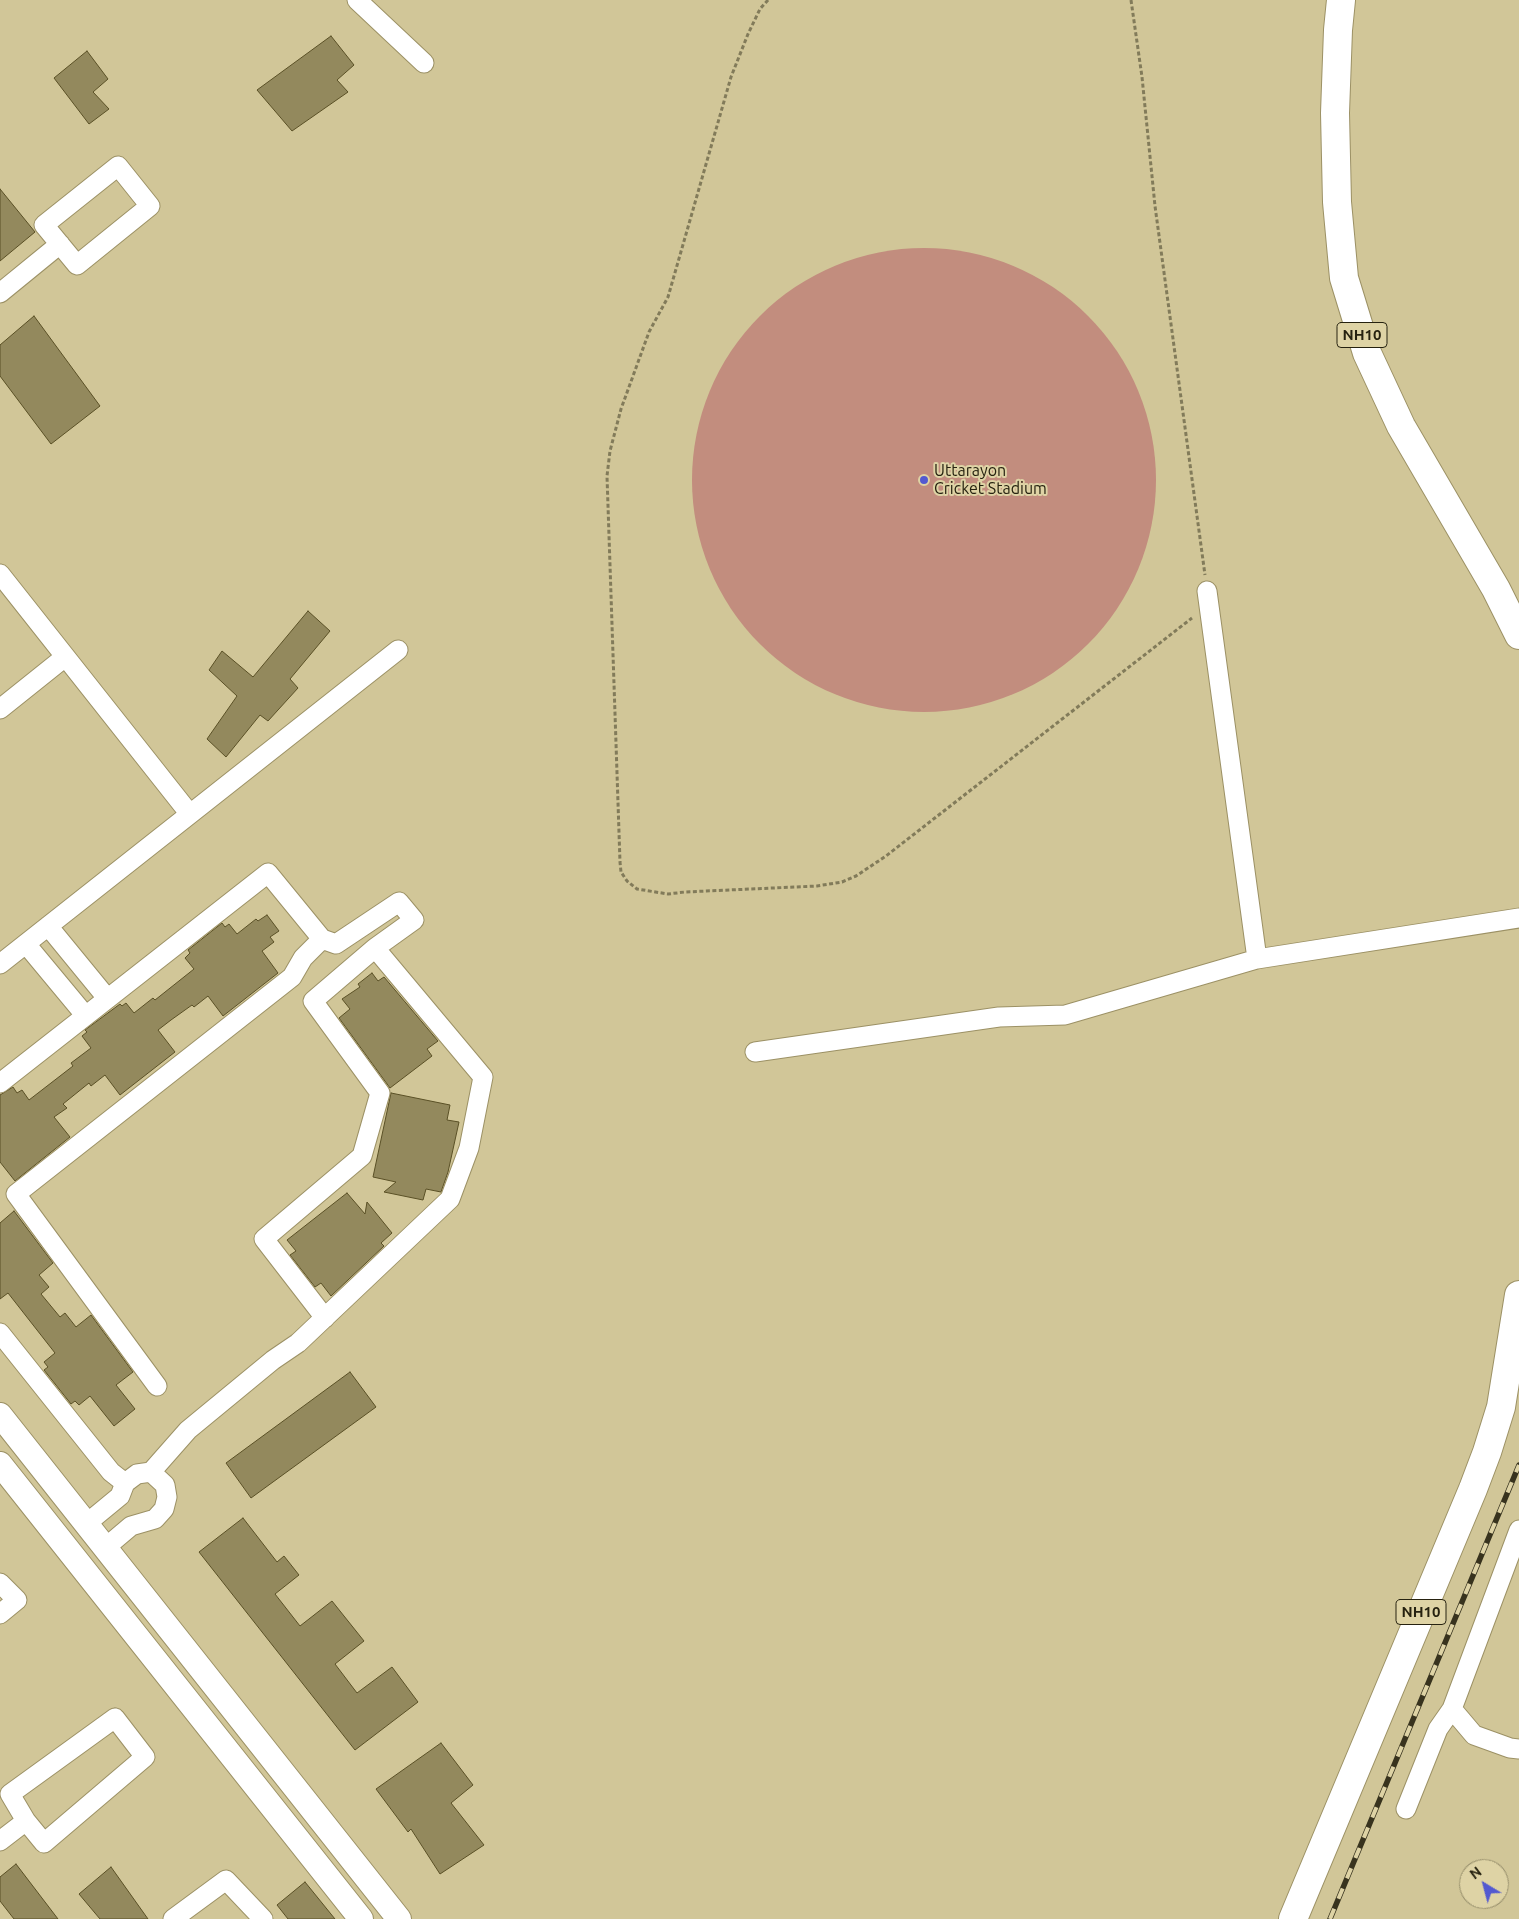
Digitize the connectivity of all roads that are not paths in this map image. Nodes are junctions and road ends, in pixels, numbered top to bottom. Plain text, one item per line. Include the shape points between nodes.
1 (357, 0) edge
2 (1341, 0) edge
3 (424, 63) dead end
4 (60, 244) junction
5 (0, 293) edge
6 (0, 574) edge
7 (1207, 591) road end
8 (1519, 635) edge
9 (398, 650) dead end
10 (66, 657) junction
11 (0, 709) edge
12 (189, 814) junction
13 (1519, 918) edge
14 (48, 926) junction
15 (322, 939) junction
16 (26, 944) junction
17 (375, 948) junction
18 (1257, 959) junction
19 (0, 964) edge
20 (107, 998) junction
21 (85, 1015) junction
22 (755, 1052) dead end
23 (0, 1083) edge
24 (1519, 1295) edge
25 (325, 1318) junction
26 (0, 1333) edge
27 (157, 1386) dead end
28 (0, 1415) edge
29 (0, 1464) edge
30 (151, 1472) junction
31 (125, 1483) junction
32 (86, 1524) junction
33 (1519, 1530) edge
34 (105, 1548) junction
35 (0, 1583) edge
36 (0, 1614) edge
37 (1452, 1709) junction
38 (1519, 1749) edge
39 (1406, 1809) dead end
40 (26, 1821) junction
41 (0, 1841) edge
42 (173, 1919) edge
43 (263, 1919) edge
44 (361, 1919) edge
45 (399, 1919) edge
46 (1293, 1919) edge

1 - 3 street
2 - 8 highway, NH10 via 1335,113 1337,202 1344,278 1367,353 1400,426
4 - 4 street via 77,265 150,206 118,166 44,225
4 - 5 street
6 - 10 street
7 - 18 street
9 - 12 street
10 - 11 street
10 - 12 street
12 - 14 street
13 - 18 street
14 - 16 street
14 - 20 street
15 - 17 street via 336,944 399,902 414,920
15 - 20 street via 268,873
15 - 27 street via 303,958 292,977 16,1194
16 - 19 street
16 - 21 street
17 - 25 street via 483,1077 469,1148 450,1199
17 - 25 street via 312,1001 380,1093 362,1156 264,1239
18 - 22 street via 1065,1015 999,1017
20 - 21 street
21 - 23 street
24 - 46 highway, NH10 via 1501,1407 1487,1452
25 - 30 street via 188,1430
26 - 31 street via 111,1472
28 - 32 street
29 - 44 street
30 - 31 street via 137,1474
30 - 34 street via 165,1484 167,1497 164,1509 155,1519 131,1526
31 - 32 street via 120,1496
32 - 34 street
33 - 37 street
34 - 45 street
35 - 36 street via 17,1600
37 - 38 street via 1474,1735
37 - 39 street via 1438,1729
40 - 40 street via 10,1794 115,1718 145,1757 44,1843
40 - 41 street
42 - 43 street via 226,1880

